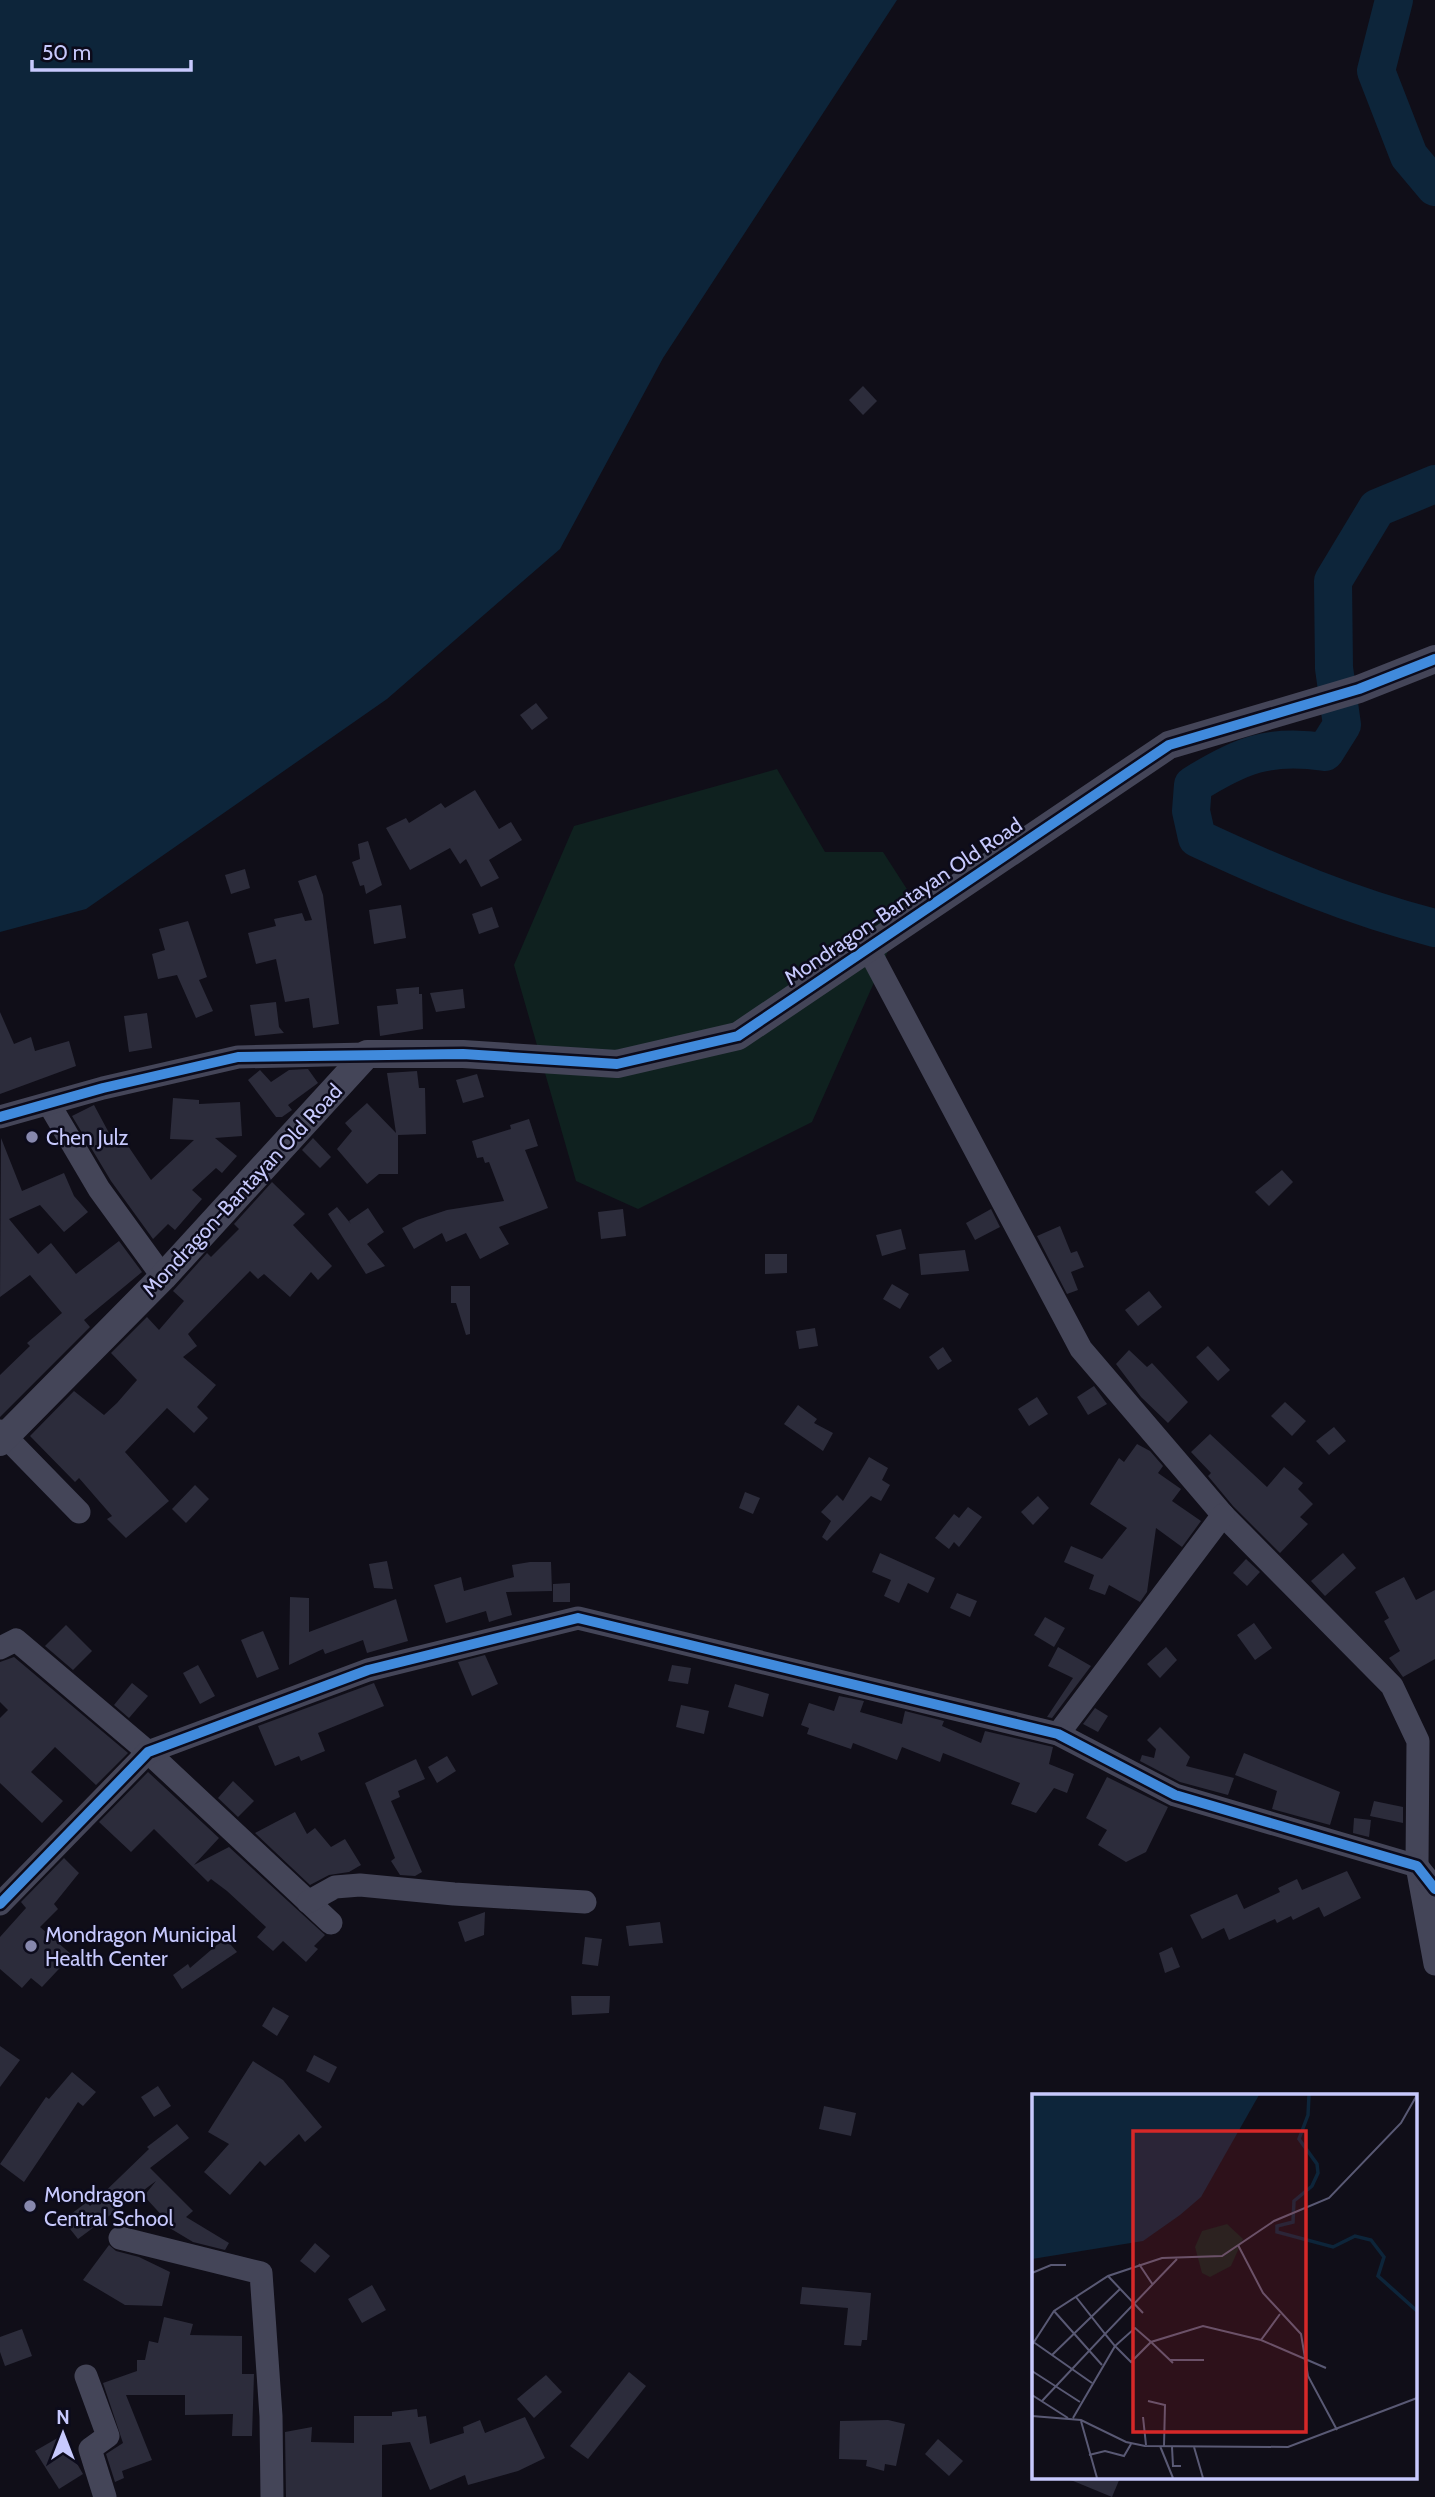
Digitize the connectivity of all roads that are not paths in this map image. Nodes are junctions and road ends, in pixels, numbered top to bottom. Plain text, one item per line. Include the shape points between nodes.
1 (1435, 659) edge
2 (870, 950) junction
3 (367, 1054) junction
4 (49, 1104) junction
5 (0, 1117) edge
6 (163, 1277) junction
7 (2, 1436) edge
8 (79, 1512) dead end
9 (1223, 1516) junction
10 (0, 1648) edge
11 (1058, 1734) junction
12 (148, 1752) junction
13 (1417, 1866) junction
14 (1435, 1889) edge
15 (308, 1902) junction
16 (585, 1902) dead end
17 (0, 1904) edge
18 (331, 1923) dead end
19 (1435, 1964) edge
20 (120, 2238) dead end
21 (86, 2376) dead end
22 (105, 2497) edge
23 (272, 2497) edge

1 - 2 street, Mondragon-Bantayan Old Road via 1359,688 1169,745
2 - 3 street, Mondragon-Bantayan Old Road via 738,1036 617,1064 463,1054
2 - 9 street via 1081,1349
3 - 4 street via 238,1057
3 - 6 street, Mondragon-Bantayan Old Road
4 - 5 street
4 - 6 street via 99,1189
6 - 7 street, Mondragon-Bantayan Old Road
7 - 8 street
9 - 11 street
9 - 13 street via 1392,1686 1418,1741
10 - 12 street via 16,1640
11 - 12 street via 578,1618 368,1670
11 - 13 street via 1175,1795
12 - 15 street
12 - 17 street
13 - 14 street
13 - 19 street
15 - 16 street via 335,1887 360,1885
15 - 18 street
20 - 23 street via 261,2273
21 - 22 street via 108,2436 90,2449

